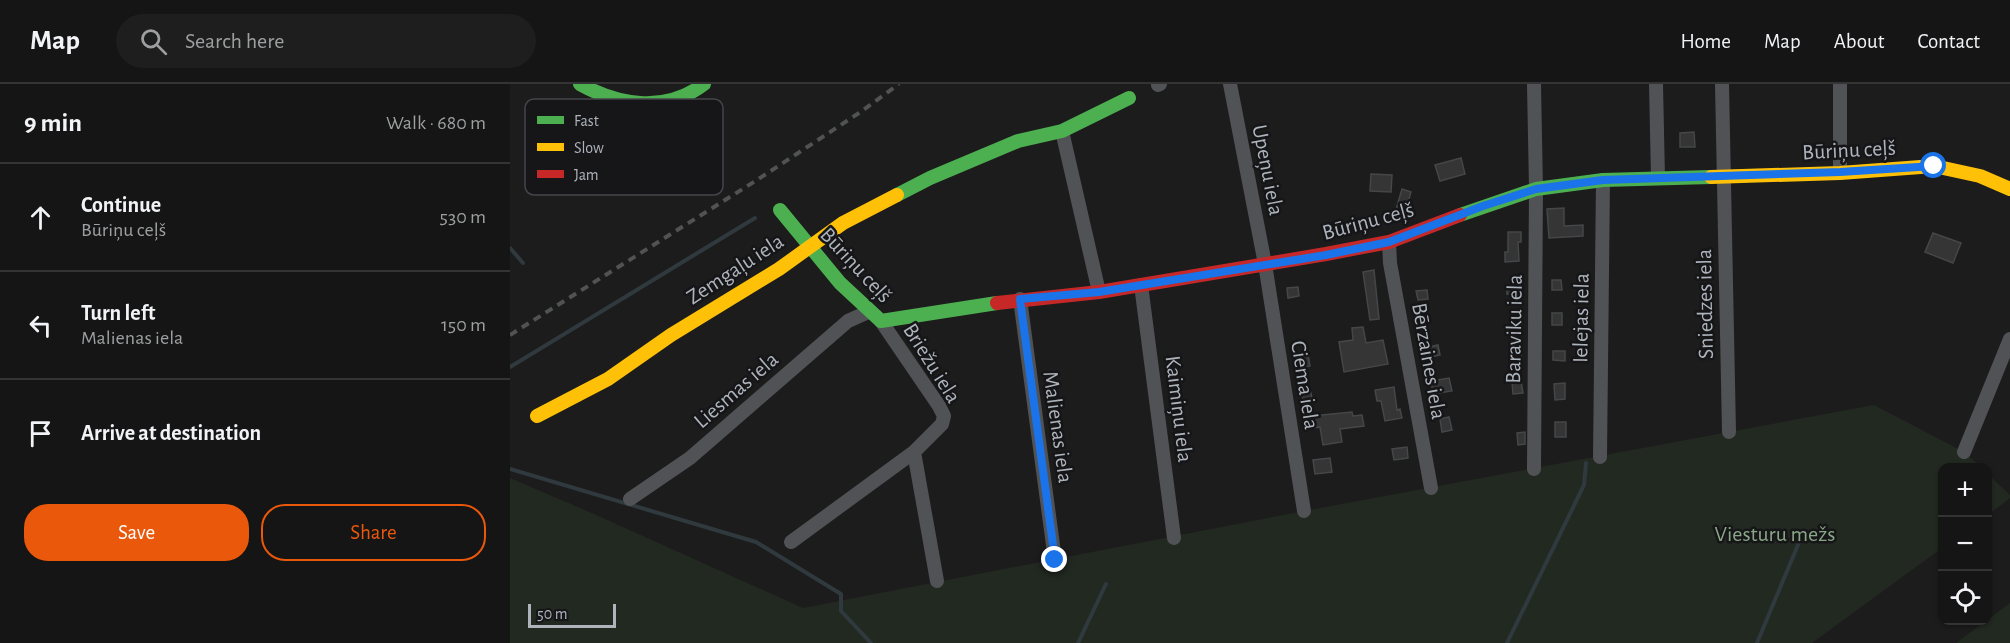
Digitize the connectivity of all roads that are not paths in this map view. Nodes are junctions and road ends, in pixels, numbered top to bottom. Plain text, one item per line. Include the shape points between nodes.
1 (579, 84) edge
2 (704, 84) edge
3 (1230, 84) edge
4 (1534, 84) edge
5 (1656, 84) edge
6 (1722, 84) edge
7 (1840, 84) edge
8 (1129, 98) dead end
9 (615, 99) edge
10 (679, 99) edge
11 (1062, 131) junction
12 (1840, 172) junction
13 (1724, 176) junction
14 (1658, 178) junction
15 (1603, 180) junction
16 (1536, 189) junction
17 (2010, 189) edge
18 (780, 210) dead end
19 (1389, 242) junction
20 (808, 247) junction
21 (1265, 264) junction
22 (1142, 285) junction
23 (1099, 292) junction
24 (1020, 299) junction
25 (868, 312) junction
26 (881, 321) junction
27 (2010, 339) edge
28 (537, 416) dead end
29 (1729, 432) dead end
30 (914, 452) junction
31 (1964, 452) dead end
32 (1600, 457) dead end
33 (1534, 469) dead end
34 (1431, 488) dead end
35 (630, 499) dead end
36 (1304, 511) dead end
37 (1174, 538) dead end
38 (791, 542) dead end
39 (1055, 560) dead end
40 (937, 581) dead end

1 - 9 street
2 - 10 street
3 - 21 street, Upeņu iela
4 - 16 street, Baraviku iela
5 - 14 street
6 - 13 street, Sniedzes iela
7 - 12 street
8 - 11 street, Zemgaļu iela
11 - 20 street, Zemgaļu iela via 1018,141 930,178 843,223
11 - 23 street
12 - 13 street, Būriņu ceļš
12 - 17 street, Būriņu ceļš via 1934,166 1980,176
13 - 14 street, Būriņu ceļš
13 - 29 street, Sniedzes iela
14 - 15 street, Būriņu ceļš
15 - 16 street, Būriņu ceļš
15 - 32 street, Ielejas iela
16 - 19 street, Būriņu ceļš
16 - 33 street, Baraviku iela
18 - 20 street, Būriņu ceļš
19 - 21 street, Būriņu ceļš
19 - 34 street, Bērzaines iela
20 - 25 street, Būriņu ceļš
20 - 28 street, Zemgaļu iela via 608,379
21 - 22 street, Būriņu ceļš
21 - 36 street, Ciema iela
22 - 23 street, Būriņu ceļš
22 - 37 street, Kaimiņu iela
23 - 24 street, Būriņu ceļš
24 - 26 street, Būriņu ceļš
24 - 39 street, Malienas iela
25 - 26 street, Būriņu ceļš
25 - 35 street, Liesmas iela via 849,321 690,458
26 - 30 street, Briežu iela via 944,416 942,424
27 - 31 street
30 - 38 street, Briežu iela
30 - 40 street

